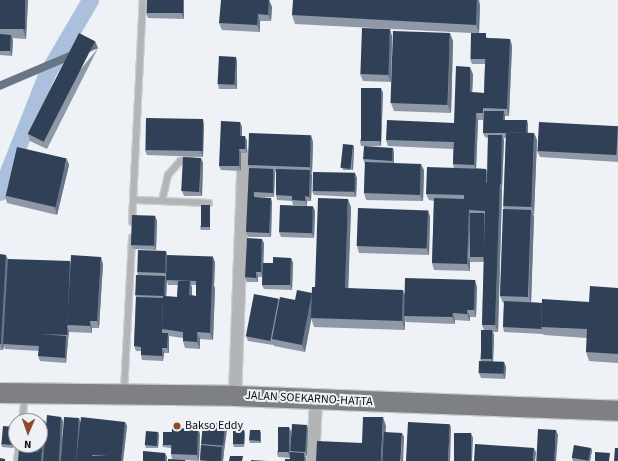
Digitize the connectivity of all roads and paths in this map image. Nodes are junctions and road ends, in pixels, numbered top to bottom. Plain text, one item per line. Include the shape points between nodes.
1 (143, 0) edge
2 (244, 155) edge
3 (200, 159) edge
4 (134, 200) junction
5 (162, 201) junction
6 (209, 202) dead end
7 (26, 392) junction
8 (0, 393) edge
9 (124, 393) junction
10 (235, 396) junction
11 (316, 400) junction
12 (618, 411) edge
13 (23, 413) edge
14 (313, 461) edge

1 - 4 lane
2 - 10 street
3 - 5 lane via 180,161 165,181
4 - 5 lane
4 - 9 lane
5 - 6 lane
7 - 8 main road, JALAN SOEKARNO-HATTA
7 - 9 main road, JALAN SOEKARNO-HATTA
7 - 13 lane
9 - 10 main road, JALAN SOEKARNO-HATTA
10 - 11 main road, JALAN SOEKARNO-HATTA
11 - 12 main road, JALAN SOEKARNO-HATTA
11 - 14 street

